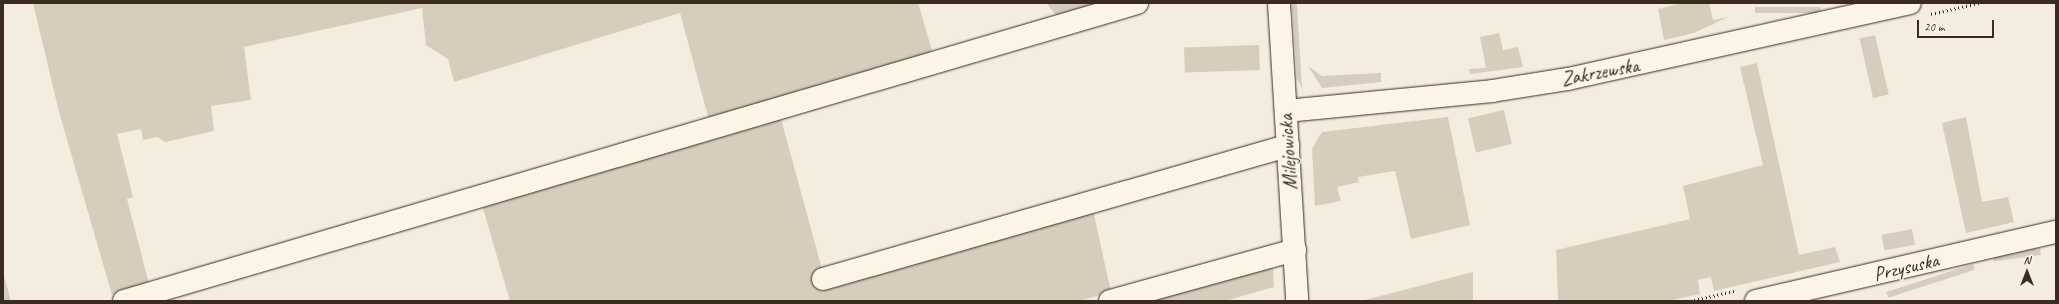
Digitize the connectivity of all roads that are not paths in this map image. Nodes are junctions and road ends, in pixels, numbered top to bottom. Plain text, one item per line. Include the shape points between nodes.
1 (1137, 3) edge
2 (1279, 3) edge
3 (1910, 3) edge
4 (1286, 111) junction
5 (1288, 146) junction
6 (2056, 232) edge
7 (1295, 250) junction
8 (823, 279) dead end
9 (124, 301) edge
10 (1110, 301) edge
11 (1297, 301) edge
12 (1756, 301) edge

1 - 9 street
2 - 4 street, Milejowicka
3 - 4 street, Zakrzewska via 1568,79 1492,90
4 - 5 street, Milejowicka
5 - 7 street, Milejowicka
5 - 8 street
6 - 12 street, Przysuska
7 - 10 street
7 - 11 street, Milejowicka

